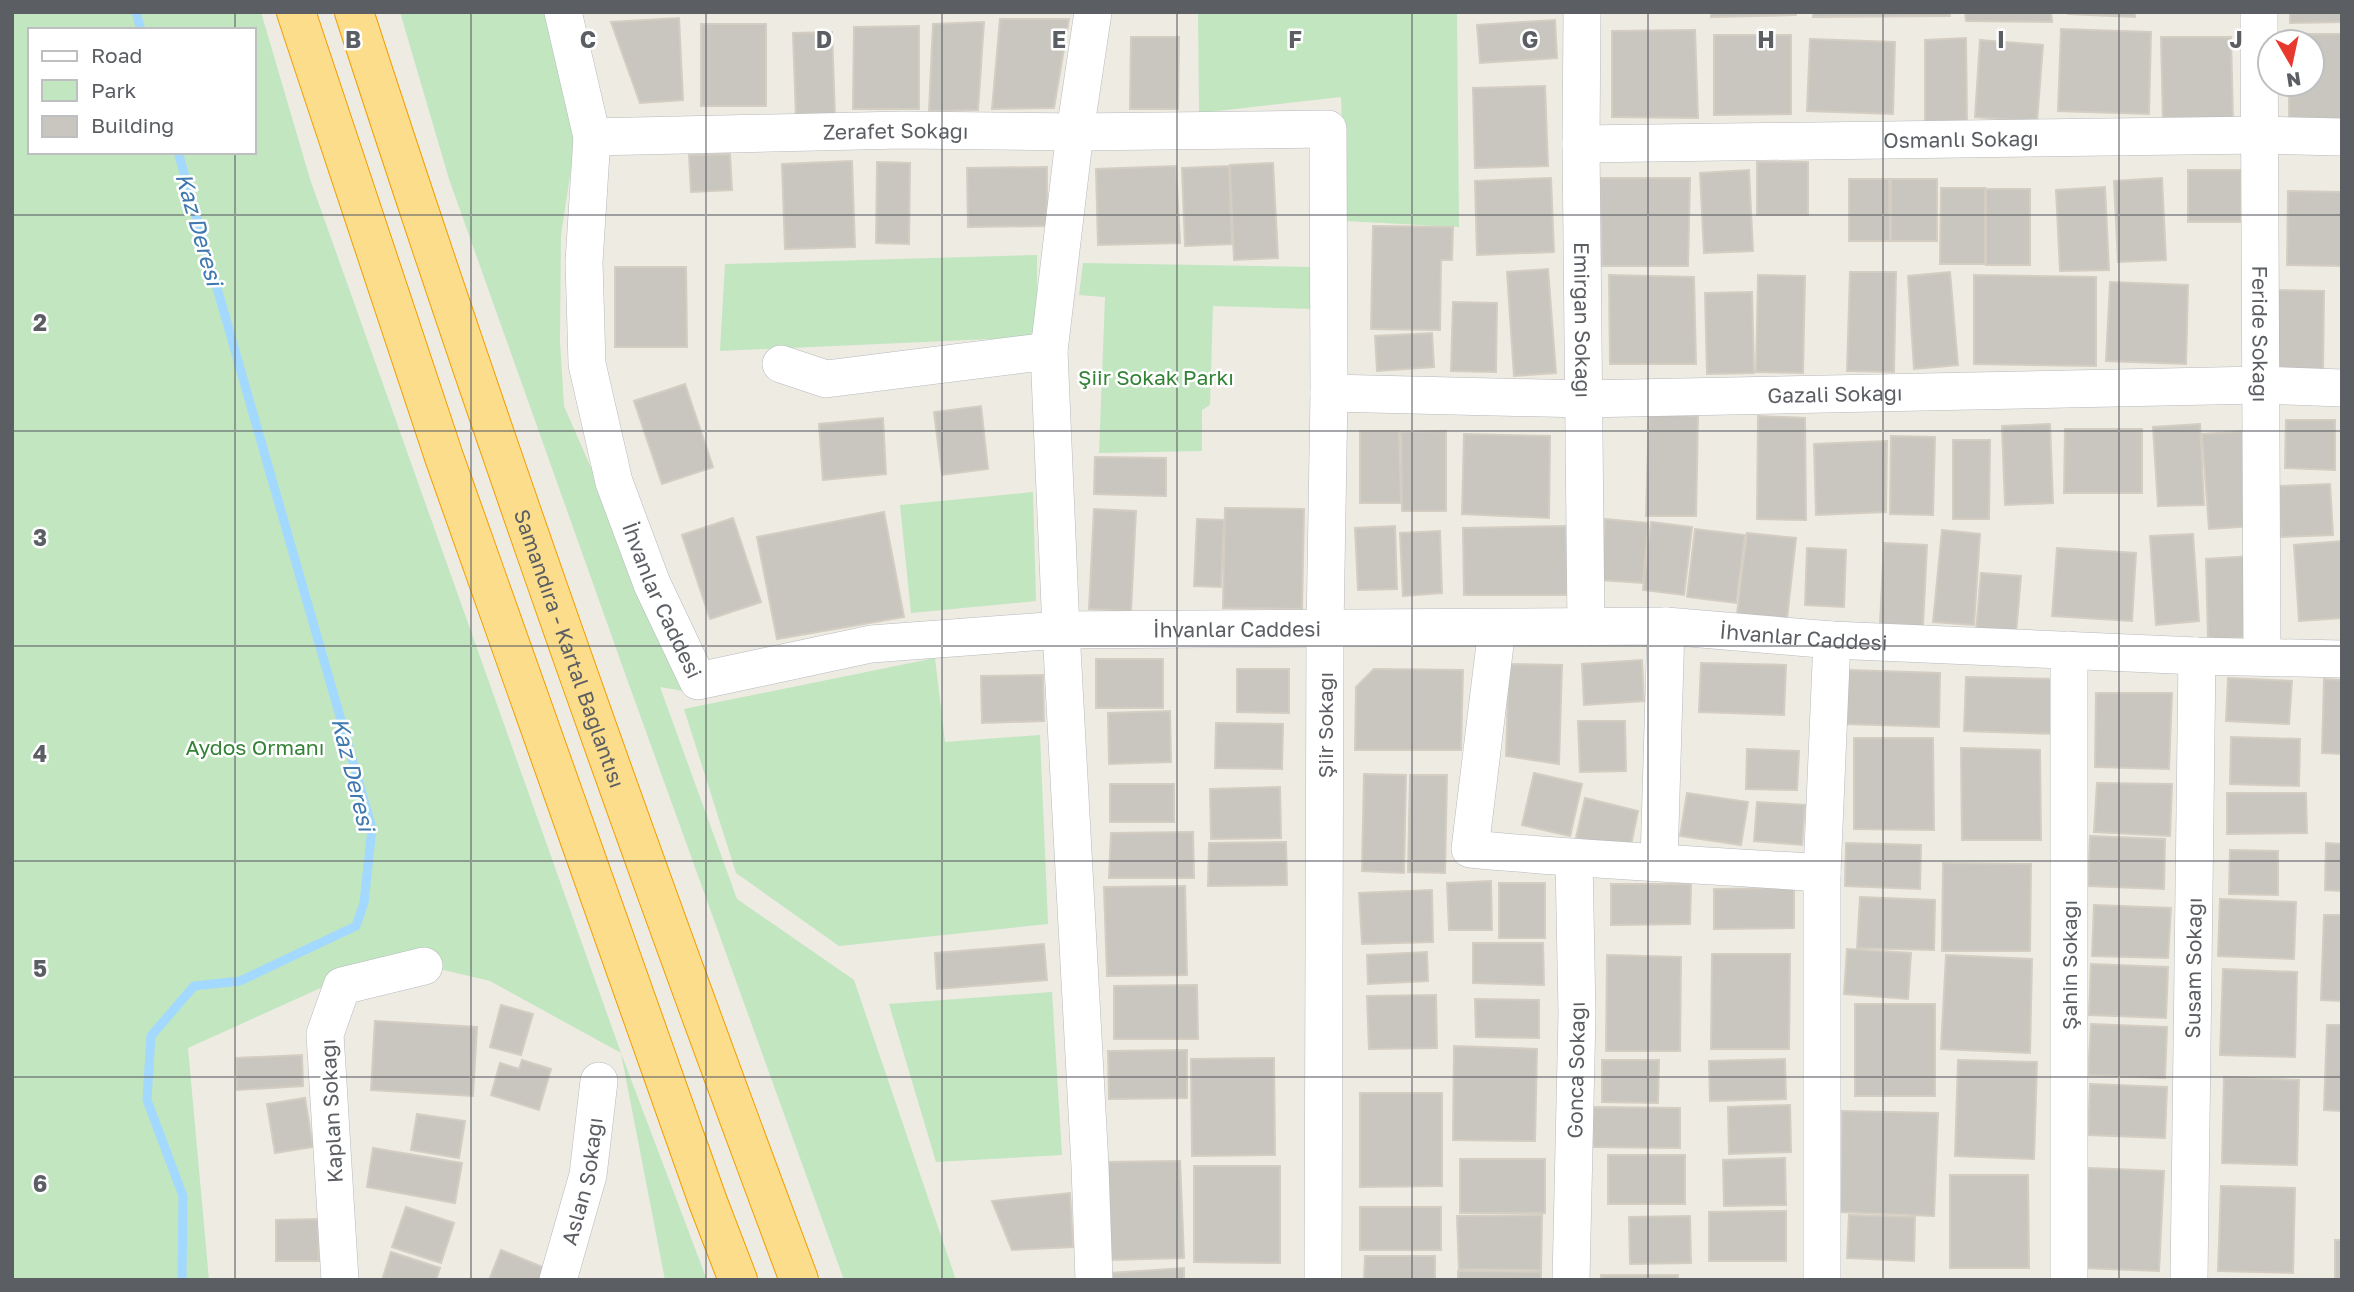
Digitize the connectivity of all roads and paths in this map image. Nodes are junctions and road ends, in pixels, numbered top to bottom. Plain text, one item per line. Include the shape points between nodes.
1 (296, 12) edge
2 (354, 12) edge
3 (563, 12) edge
4 (1093, 12) edge
5 (1582, 12) edge
6 (2259, 12) edge
7 (1328, 129) joint
8 (1075, 132) junction
9 (2260, 135) junction
10 (593, 137) junction
11 (2342, 137) edge
12 (1581, 144) junction
13 (1049, 351) junction
14 (781, 365) dead end
15 (2260, 385) junction
16 (2342, 388) edge
17 (1329, 393) junction
18 (1583, 399) junction
19 (1586, 626) junction
20 (1666, 626) junction
21 (1497, 628) junction
22 (1325, 629) junction
23 (1061, 630) junction
24 (1832, 640) junction
25 (2069, 650) junction
26 (2197, 656) junction
27 (2262, 657) junction
28 (2342, 659) edge
29 (1574, 859) junction
30 (1659, 862) junction
31 (1822, 873) junction
32 (424, 966) dead end
33 (599, 1081) dead end
34 (340, 1280) edge
35 (558, 1280) edge
36 (738, 1280) edge
37 (799, 1280) edge
38 (1094, 1280) edge
39 (1323, 1280) edge
40 (1571, 1280) edge
41 (1822, 1280) edge
42 (2069, 1280) edge
43 (2189, 1280) edge

1 - 36 highway via 444,457
2 - 37 highway, Samandıra - Kartal Bağlantısı via 650,877
3 - 10 street
4 - 8 street
5 - 12 street, Emirgan Sokağı
6 - 9 street, Feride Sokağı
7 - 8 street, Zerafet Sokağı
7 - 17 street, Şiir Sokağı
8 - 10 street, Zerafet Sokağı via 903,130
8 - 13 street
9 - 11 street, Osmanlı Sokağı
9 - 12 street, Osmanlı Sokağı
9 - 15 street, Feride Sokağı
10 - 23 street, İhvanlar Caddesi via 584,262 587,364 614,482 652,584 698,681 871,644
12 - 18 street, Emirgan Sokağı
13 - 14 street via 826,379
13 - 23 street
15 - 16 street, Gazali Sokağı
15 - 18 street, Gazali Sokağı
15 - 27 street, Feride Sokağı
17 - 18 street, Gazali Sokağı
17 - 22 street, Şiir Sokağı
18 - 19 street, Emirgan Sokağı
19 - 20 street, İhvanlar Caddesi
19 - 21 street, İhvanlar Caddesi
20 - 24 street, İhvanlar Caddesi
20 - 30 street
21 - 22 street, İhvanlar Caddesi
21 - 29 street via 1470,849
22 - 23 street, İhvanlar Caddesi
22 - 39 street, Şiir Sokağı
23 - 38 street
24 - 25 street, İhvanlar Caddesi
24 - 31 street
25 - 26 street, İhvanlar Caddesi
25 - 42 street, Şahin Sokağı
26 - 27 street, İhvanlar Caddesi
26 - 43 street, Susam Sokağı
27 - 28 street, İhvanlar Caddesi
29 - 30 street
29 - 40 street, Gonca Sokağı via 1577,1014
30 - 31 street
31 - 41 street
32 - 34 street, Kaplan Sokağı via 342,986 325,1034
33 - 35 street, Aslan Sokağı via 587,1175

